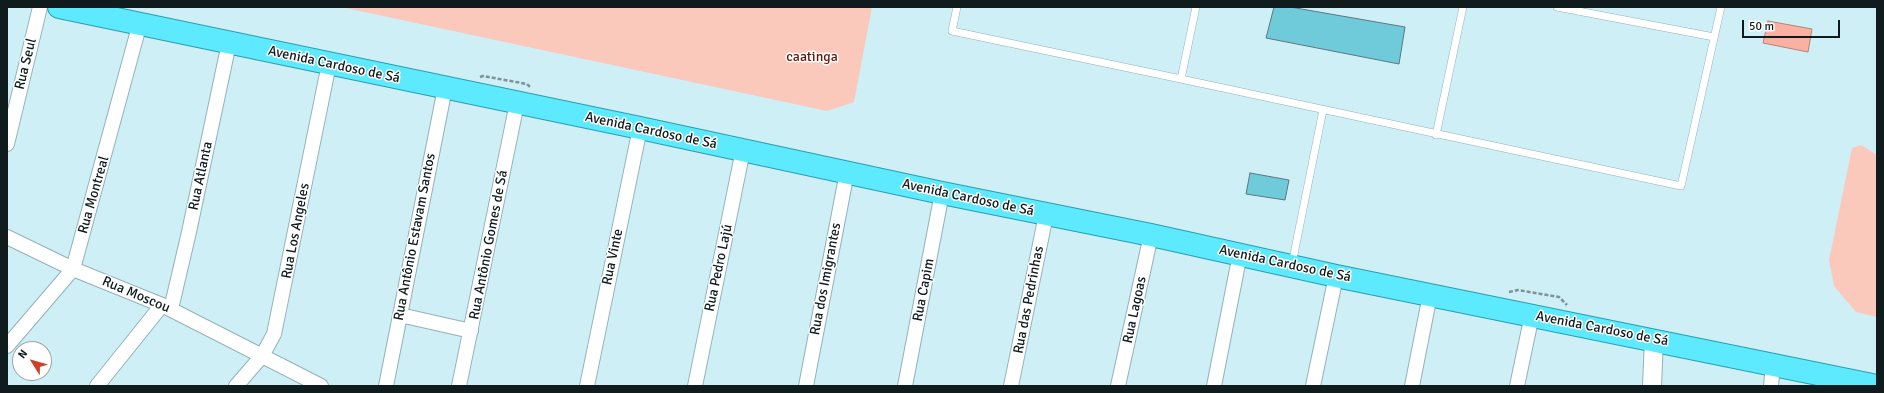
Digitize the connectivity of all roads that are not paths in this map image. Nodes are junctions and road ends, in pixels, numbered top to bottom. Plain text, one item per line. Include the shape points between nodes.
1 (40, 7) edge
2 (59, 7) edge
3 (957, 7) edge
4 (1196, 7) edge
5 (1463, 7) edge
6 (1557, 7) edge
7 (1721, 7) edge
8 (140, 23) junction
9 (1714, 37) junction
10 (229, 43) junction
11 (328, 64) junction
12 (1181, 79) junction
13 (445, 88) junction
14 (517, 103) junction
15 (1323, 110) junction
16 (640, 128) junction
17 (1436, 135) junction
18 (7, 144) edge
19 (743, 150) junction
20 (847, 172) junction
21 (942, 193) junction
22 (1046, 215) junction
23 (1151, 235) junction
24 (7, 237) edge
25 (1240, 254) junction
26 (1291, 266) junction
27 (73, 269) junction
28 (1336, 276) junction
29 (1430, 295) junction
30 (166, 307) junction
31 (400, 315) junction
32 (1532, 315) junction
33 (471, 332) junction
34 (1654, 339) junction
35 (7, 346) edge
36 (262, 356) junction
37 (1652, 363) junction
38 (1773, 364) junction
39 (96, 386) edge
40 (236, 386) edge
41 (321, 386) edge
42 (386, 386) edge
43 (459, 386) edge
44 (587, 386) edge
45 (695, 386) edge
46 (806, 386) edge
47 (905, 386) edge
48 (1011, 386) edge
49 (1118, 386) edge
50 (1214, 386) edge
51 (1313, 386) edge
52 (1412, 386) edge
53 (1517, 386) edge
54 (1642, 386) edge
55 (1652, 386) edge
56 (1771, 386) edge
57 (1877, 386) edge

1 - 18 street, Rua Seul
2 - 8 highway, Avenida Cardoso de Sá
3 - 12 lane via 952,31
4 - 12 lane
5 - 17 lane
6 - 9 lane
7 - 9 lane
8 - 10 highway, Avenida Cardoso de Sá
8 - 27 street, Rua Montreal
9 - 17 lane via 1681,186
10 - 11 highway, Avenida Cardoso de Sá
10 - 30 street, Rua Atlanta via 189,232
11 - 13 highway, Avenida Cardoso de Sá
11 - 36 street, Rua Los Angeles via 274,334
12 - 15 lane
13 - 14 highway, Avenida Cardoso de Sá
13 - 31 street, Rua Antônio Estavam Santos
14 - 16 highway, Avenida Cardoso de Sá
14 - 33 street, Rua Antônio Gomes de Sá
15 - 17 lane
15 - 26 lane
16 - 19 highway, Avenida Cardoso de Sá
16 - 44 street, Rua Vinte
19 - 20 highway, Avenida Cardoso de Sá
19 - 45 street, Rua Pedro Lajú
20 - 21 highway, Avenida Cardoso de Sá
20 - 46 street, Rua dos Imigrantes
21 - 22 highway, Avenida Cardoso de Sá
21 - 47 street, Rua Capim
22 - 23 highway, Avenida Cardoso de Sá
22 - 48 street, Rua das Pedrinhas
23 - 25 highway, Avenida Cardoso de Sá
23 - 49 street, Rua Lagoas
24 - 27 street, Rua Moscou
25 - 26 highway, Avenida Cardoso de Sá
25 - 50 street
26 - 28 highway, Avenida Cardoso de Sá
27 - 30 street, Rua Moscou
27 - 35 street, Rua Montreal
28 - 29 highway, Avenida Cardoso de Sá
28 - 51 street
29 - 32 highway, Avenida Cardoso de Sá
29 - 52 street
30 - 36 street, Rua Moscou
30 - 39 street, Rua Atlanta
31 - 33 street
31 - 42 street, Rua Antônio Estavam Santos
32 - 34 highway, Avenida Cardoso de Sá
32 - 53 street
33 - 43 street, Rua Antônio Gomes de Sá
34 - 37 street
34 - 38 highway, Avenida Cardoso de Sá
36 - 40 street, Rua Los Angeles
36 - 41 street, Rua Moscou
37 - 54 street
37 - 55 street
38 - 56 street
38 - 57 highway, Avenida Cardoso de Sá

